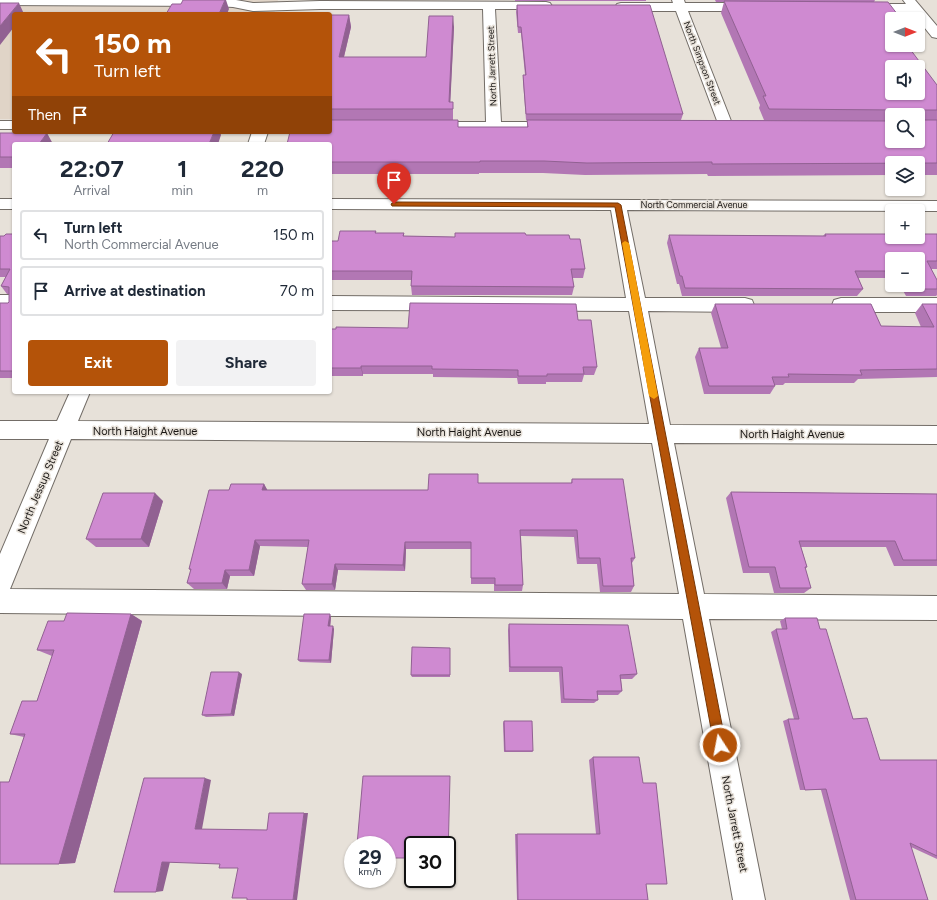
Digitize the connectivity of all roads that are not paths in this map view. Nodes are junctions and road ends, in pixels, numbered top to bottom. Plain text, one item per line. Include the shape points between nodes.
1 (0, 1) edge
2 (679, 4) edge
3 (912, 4) edge
4 (490, 6) junction
5 (560, 6) edge
6 (606, 7) edge
7 (764, 7) edge
8 (851, 8) edge
9 (298, 11) edge
10 (937, 34) edge
11 (0, 125) edge
12 (12, 125) edge
13 (416, 126) edge
14 (494, 126) junction
15 (571, 126) edge
16 (710, 126) edge
17 (726, 126) junction
18 (742, 126) edge
19 (0, 204) edge
20 (12, 204) edge
21 (332, 204) edge
22 (618, 205) junction
23 (937, 206) edge
24 (0, 302) edge
25 (12, 302) edge
26 (332, 303) edge
27 (637, 304) junction
28 (763, 305) edge
29 (826, 305) edge
30 (937, 305) edge
31 (79, 394) edge
32 (0, 430) edge
33 (64, 430) junction
34 (661, 433) junction
35 (937, 435) edge
36 (0, 583) edge
37 (0, 601) edge
38 (693, 605) junction
39 (937, 608) edge
40 (749, 900) edge

1 - 9 street via 215,2
2 - 6 street
2 - 7 street
2 - 17 street, North Simpson Street
3 - 8 street
3 - 10 street
4 - 5 street
4 - 9 street via 320,5
4 - 14 street, North Jarrett Street
11 - 12 street
13 - 14 street
14 - 15 street
16 - 17 street
17 - 18 street
19 - 20 street
21 - 22 street, North Commercial Avenue
22 - 23 street, North Commercial Avenue
22 - 27 street, North Jarrett Street
24 - 25 street
26 - 27 street
27 - 28 street
27 - 34 street, North Jarrett Street
29 - 30 street
31 - 33 street, North Jessup Street
32 - 33 street, North Haight Avenue
33 - 34 street, North Haight Avenue
33 - 36 street, North Jessup Street
34 - 35 street, North Haight Avenue
34 - 38 street, North Jarrett Street
37 - 38 street
38 - 39 street
38 - 40 street, North Jarrett Street

